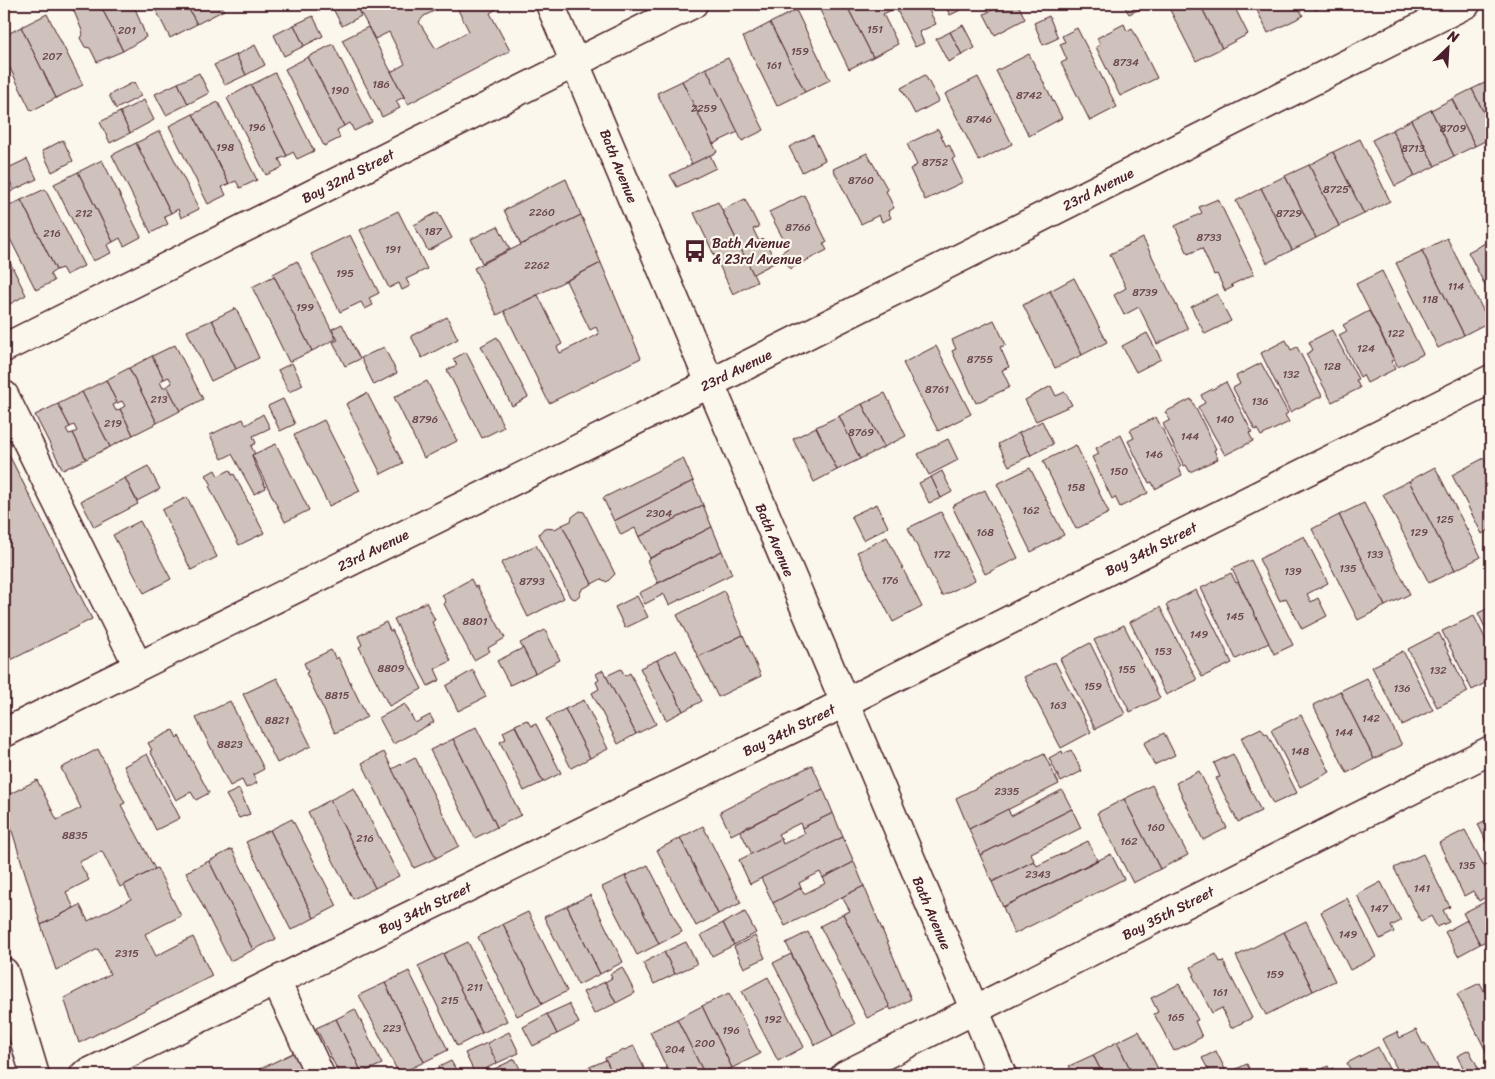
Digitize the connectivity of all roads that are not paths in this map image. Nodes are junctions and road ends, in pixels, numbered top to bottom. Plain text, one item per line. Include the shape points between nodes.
1 (550, 4) edge
2 (692, 4) edge
3 (1466, 4) edge
4 (576, 62) junction
5 (4, 348) edge
6 (1491, 380) edge
7 (709, 384) junction
8 (4, 395) edge
9 (138, 666) junction
10 (843, 703) junction
11 (4, 733) edge
12 (1491, 750) edge
13 (4, 972) edge
14 (276, 981) junction
15 (973, 1011) junction
16 (35, 1075) edge
17 (84, 1075) edge
18 (320, 1075) edge
19 (845, 1075) edge
20 (1002, 1075) edge

1 - 4 street, Bath Avenue
2 - 4 street, Bay 32nd Street
3 - 7 street, 23rd Avenue
4 - 5 street, Bay 32nd Street
4 - 7 street, Bath Avenue
6 - 10 street, Bay 34th Street
7 - 9 street, 23rd Avenue
7 - 10 street, Bath Avenue
8 - 9 street
9 - 11 street, 23rd Avenue
10 - 14 street, Bay 34th Street
10 - 15 street, Bath Avenue
12 - 15 street, Bay 35th Street
13 - 16 street
14 - 17 street, Bay 34th Street
14 - 18 street
15 - 19 street, Bay 35th Street
15 - 20 street, Bath Avenue

